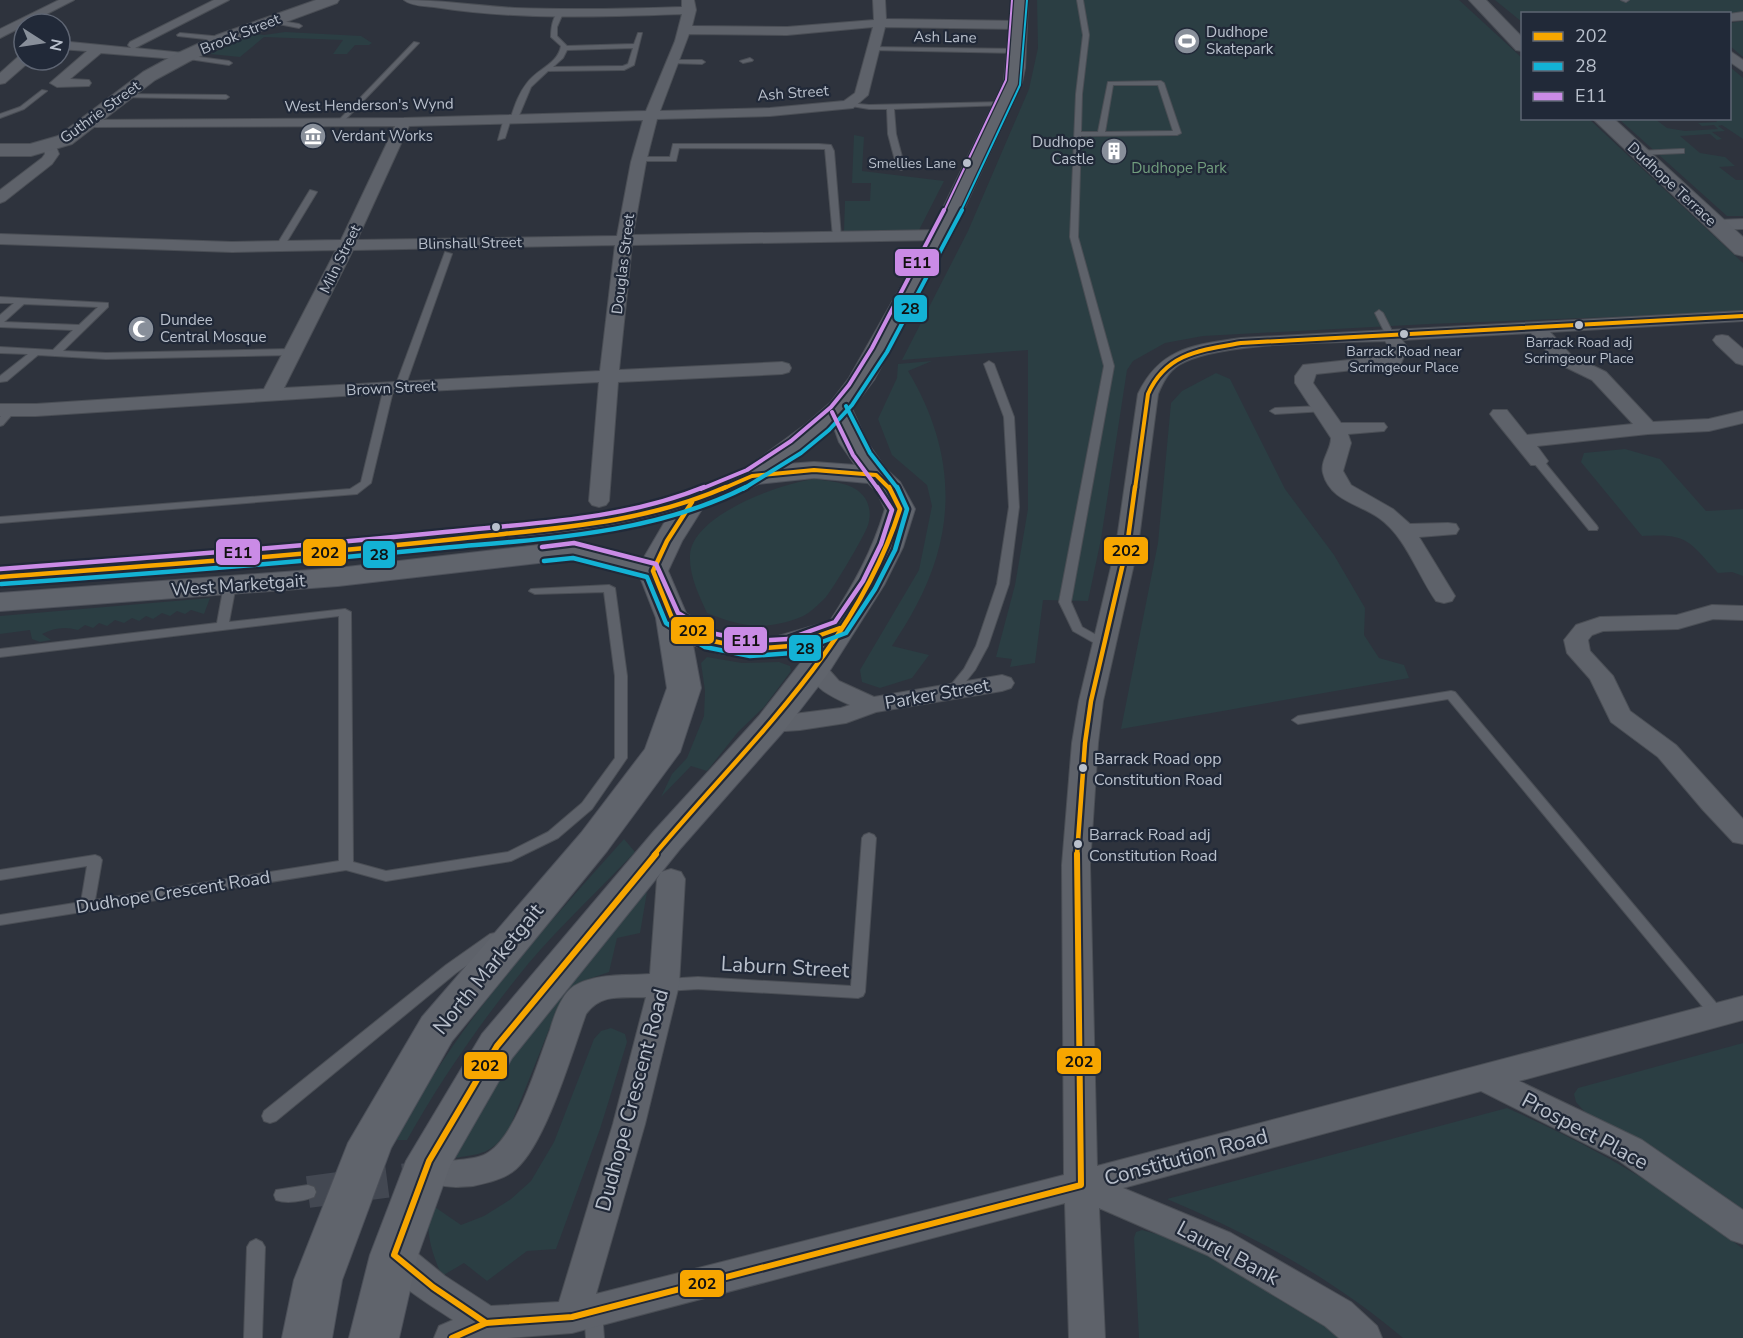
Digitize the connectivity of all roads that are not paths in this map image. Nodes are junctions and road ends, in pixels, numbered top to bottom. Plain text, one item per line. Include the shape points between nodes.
1 (68, 0) edge
2 (222, 0) edge
3 (331, 0) edge
4 (410, 0) edge
5 (879, 0) edge
6 (1020, 0) edge
7 (1080, 0) edge
8 (1477, 0) edge
9 (689, 5) edge
10 (561, 11) junction
11 (43, 12) edge
12 (270, 21) junction
13 (880, 23) junction
14 (1019, 25) junction
15 (298, 26) dead end
16 (684, 30) junction
17 (640, 34) dead end
18 (180, 35) dead end
19 (223, 39) junction
20 (1520, 41) edge
21 (416, 43) dead end
22 (134, 45) dead end
23 (72, 46) edge
24 (637, 46) junction
25 (565, 48) junction
26 (98, 49) junction
27 (872, 49) junction
28 (1018, 51) junction
29 (1731, 56) edge
30 (184, 57) junction
31 (672, 62) junction
32 (702, 62) dead end
33 (229, 63) dead end
34 (1743, 67) edge
35 (544, 69) junction
36 (12, 70) edge
37 (0, 80) edge
38 (84, 83) dead end
39 (44, 92) dead end
40 (120, 96) junction
41 (226, 97) dead end
42 (1003, 104) junction
43 (848, 105) junction
44 (890, 106) junction
45 (651, 115) junction
46 (0, 116) edge
47 (511, 118) junction
48 (1603, 120) edge
49 (340, 122) junction
50 (404, 122) junction
51 (87, 123) junction
52 (1077, 134) junction
53 (1101, 134) junction
54 (501, 138) dead end
55 (50, 147) junction
56 (0, 150) edge
57 (1681, 150) dead end
58 (1638, 153) junction
59 (640, 159) junction
60 (901, 168) dead end
61 (313, 192) dead end
62 (0, 198) edge
63 (1743, 224) edge
64 (1717, 225) junction
65 (941, 235) junction
66 (837, 237) junction
67 (0, 239) edge
68 (623, 240) junction
69 (347, 245) junction
70 (280, 246) junction
71 (1743, 249) edge
72 (448, 254) dead end
73 (0, 300) edge
74 (22, 301) junction
75 (1379, 313) dead end
76 (1743, 316) edge
77 (0, 322) edge
78 (1536, 327) junction
79 (81, 328) junction
80 (1390, 335) junction
81 (1722, 340) dead end
82 (0, 350) edge
83 (36, 352) junction
84 (293, 352) junction
85 (55, 353) junction
86 (1743, 359) edge
87 (989, 364) dead end
88 (782, 368) dead end
89 (611, 376) junction
90 (0, 379) edge
91 (394, 387) junction
92 (272, 395) junction
93 (839, 409) junction
94 (1322, 409) junction
95 (1275, 411) dead end
96 (4, 414) edge
97 (1500, 414) dead end
98 (1743, 417) edge
99 (1377, 427) dead end
100 (1648, 428) junction
101 (1335, 429) junction
102 (1522, 441) junction
103 (1538, 461) joint
104 (876, 475) junction
105 (752, 476) junction
106 (599, 501) dead end
107 (692, 502) junction
108 (0, 520) edge
109 (1593, 528) dead end
110 (1448, 529) dead end
111 (1403, 531) junction
112 (653, 571) junction
113 (0, 577) edge
114 (231, 585) junction
115 (535, 591) dead end
116 (1444, 596) dead end
117 (0, 602) edge
118 (1743, 613) edge
119 (672, 618) junction
120 (222, 626) junction
121 (840, 628) junction
122 (1103, 644) junction
123 (0, 653) edge
124 (815, 668) junction
125 (1002, 683) dead end
126 (952, 691) junction
127 (871, 705) junction
128 (1298, 720) dead end
129 (771, 724) junction
130 (1743, 835) edge
131 (869, 837) dead end
132 (346, 865) junction
133 (0, 875) edge
134 (671, 879) dead end
135 (87, 906) junction
136 (532, 912) junction
137 (0, 920) edge
138 (664, 985) junction
139 (1730, 1011) edge
140 (1484, 1078) junction
141 (270, 1116) dead end
142 (448, 1174) tunnel mouth
143 (1081, 1185) junction
144 (308, 1192) tunnel mouth
145 (282, 1195) dead end
146 (1743, 1229) edge
147 (256, 1247) dead end
148 (394, 1255) junction
149 (587, 1322) edge
150 (486, 1323) junction
151 (254, 1338) edge
152 (307, 1338) edge
153 (374, 1338) edge
154 (452, 1338) edge
155 (1087, 1338) edge
156 (1365, 1338) edge

1 - 11 street
2 - 22 street
3 - 12 street, Brook Street
4 - 10 street via 479,9
5 - 13 street, Ash Street
6 - 14 main road
7 - 52 lane via 1086,35
8 - 20 street
9 - 10 street
9 - 16 street, Douglas Street
10 - 25 lane via 554,37
12 - 15 lane
12 - 19 street, Brook Street
13 - 14 street
13 - 16 street via 787,31
13 - 27 street, Ash Street
14 - 28 main road
16 - 31 street, Douglas Street
17 - 24 lane
18 - 19 lane
19 - 30 street, Brook Street
21 - 49 lane
23 - 26 street
24 - 25 lane
24 - 35 lane via 631,65 624,68
25 - 35 lane via 558,60
26 - 30 street
26 - 38 street via 57,83
27 - 28 lane, Ash Lane
27 - 43 street, Ash Street via 861,95
28 - 42 main road via 1013,82
29 - 34 street
30 - 33 lane
30 - 40 street, Guthrie Street
31 - 32 lane
31 - 45 street, Douglas Street
35 - 47 lane via 530,83
36 - 37 street
39 - 46 lane via 22,108
40 - 41 lane
40 - 51 street, Guthrie Street
42 - 44 lane
42 - 65 main road
43 - 44 lane
43 - 45 street, Ash Street via 770,112
44 - 60 lane
45 - 47 street, West Henderson's Wynd
45 - 59 street, Douglas Street
47 - 50 street, West Henderson's Wynd
47 - 54 lane
48 - 58 street, Dudhope Terrace
49 - 50 street, West Henderson's Wynd
49 - 51 street, West Henderson's Wynd
50 - 69 street, Miln Street
51 - 55 street, Guthrie Street via 65,141
52 - 53 lane
52 - 122 lane via 1074,237 1109,366 1065,602 1077,629
53 - 53 lane via 1177,133 1161,83 1110,83
55 - 56 street
55 - 62 street, Guthrie Street via 52,154 47,161
57 - 58 lane
58 - 64 street, Dudhope Terrace
59 - 66 lane via 673,159 676,146 828,147
59 - 68 street, Douglas Street
61 - 70 lane
63 - 64 street
64 - 71 street, Dudhope Terrace
65 - 66 street, Blinshall Street
65 - 93 main road via 871,363
66 - 68 street, Blinshall Street
67 - 70 street, Blinshall Street
68 - 69 street, Blinshall Street
68 - 89 street, Douglas Street
69 - 70 street, Blinshall Street
69 - 84 street, Miln Street
72 - 91 lane
73 - 74 lane
74 - 77 lane
74 - 79 lane via 105,305
75 - 80 lane
76 - 78 street
77 - 79 lane
78 - 80 street
78 - 100 street via 1564,358 1599,376
79 - 85 lane
80 - 94 street via 1399,348 1393,360 1310,369 1304,383
80 - 122 street via 1241,343 1184,355 1165,365 1153,379 1148,394 1128,546
81 - 86 street
82 - 83 lane
83 - 85 lane
83 - 90 lane
84 - 85 lane via 106,356
84 - 92 street, Miln Street
87 - 126 lane via 1009,417 1014,507 1003,584 982,646
88 - 89 street, Brown Street
89 - 91 street, Brown Street
89 - 106 street, Douglas Street
91 - 92 street, Brown Street
91 - 108 lane via 366,483 353,492
92 - 96 street, Brown Street
93 - 104 main road via 853,442
93 - 105 main road via 790,451
94 - 95 lane
94 - 101 street
97 - 102 street
98 - 100 street via 1709,425
99 - 101 street
100 - 102 street
101 - 111 street via 1342,445 1332,464 1340,487 1384,512
102 - 103 street
103 - 109 lane
104 - 105 main road via 814,470
104 - 121 main road via 890,488 900,509 888,547 869,585
105 - 107 main road
107 - 112 main road
107 - 113 main road, West Marketgait via 651,514 554,529 342,551
110 - 111 street
111 - 116 street
112 - 114 main road, West Marketgait via 573,550
112 - 119 main road
114 - 117 main road, West Marketgait
114 - 120 lane
115 - 132 lane via 609,588 621,676 621,758 587,806 553,835 511,856 386,876
118 - 130 street via 1712,612 1678,622 1600,624 1584,630 1576,640 1579,653 1601,676 1620,716 1667,752
119 - 121 main road via 708,640 752,649 790,646
119 - 136 main road, North Marketgait via 684,688 662,752 594,842
120 - 123 lane
120 - 132 lane via 345,612
121 - 124 main road
122 - 143 street via 1085,743 1076,865
124 - 127 street, Parker Street via 830,686
124 - 129 main road
125 - 126 street, Parker Street
126 - 127 street, Parker Street
127 - 129 street, Parker Street via 846,715
128 - 139 lane via 1451,695
129 - 148 main road via 667,840 497,1046 429,1161
131 - 138 lane, Laburn Street via 858,992 698,983
132 - 135 lane, Dudhope Crescent Road
133 - 135 lane via 95,861
134 - 138 street, Dudhope Crescent Road
135 - 137 lane, Dudhope Crescent Road
136 - 141 lane via 451,969
136 - 152 main road, North Marketgait via 437,1029 370,1143 318,1280
138 - 142 street via 602,988 583,995 572,1010 520,1142 505,1160 485,1169
138 - 149 street, Dudhope Crescent Road via 629,1124
139 - 140 street, Constitution Road
140 - 143 street, Constitution Road
140 - 146 street, Prospect Place via 1630,1150
143 - 149 street, Constitution Road
143 - 155 street
143 - 156 street, Laurel Bank via 1218,1244 1338,1314
144 - 145 lane
147 - 151 lane
148 - 150 street
148 - 153 main road
149 - 150 street, Constitution Road
150 - 154 street, Constitution Road

